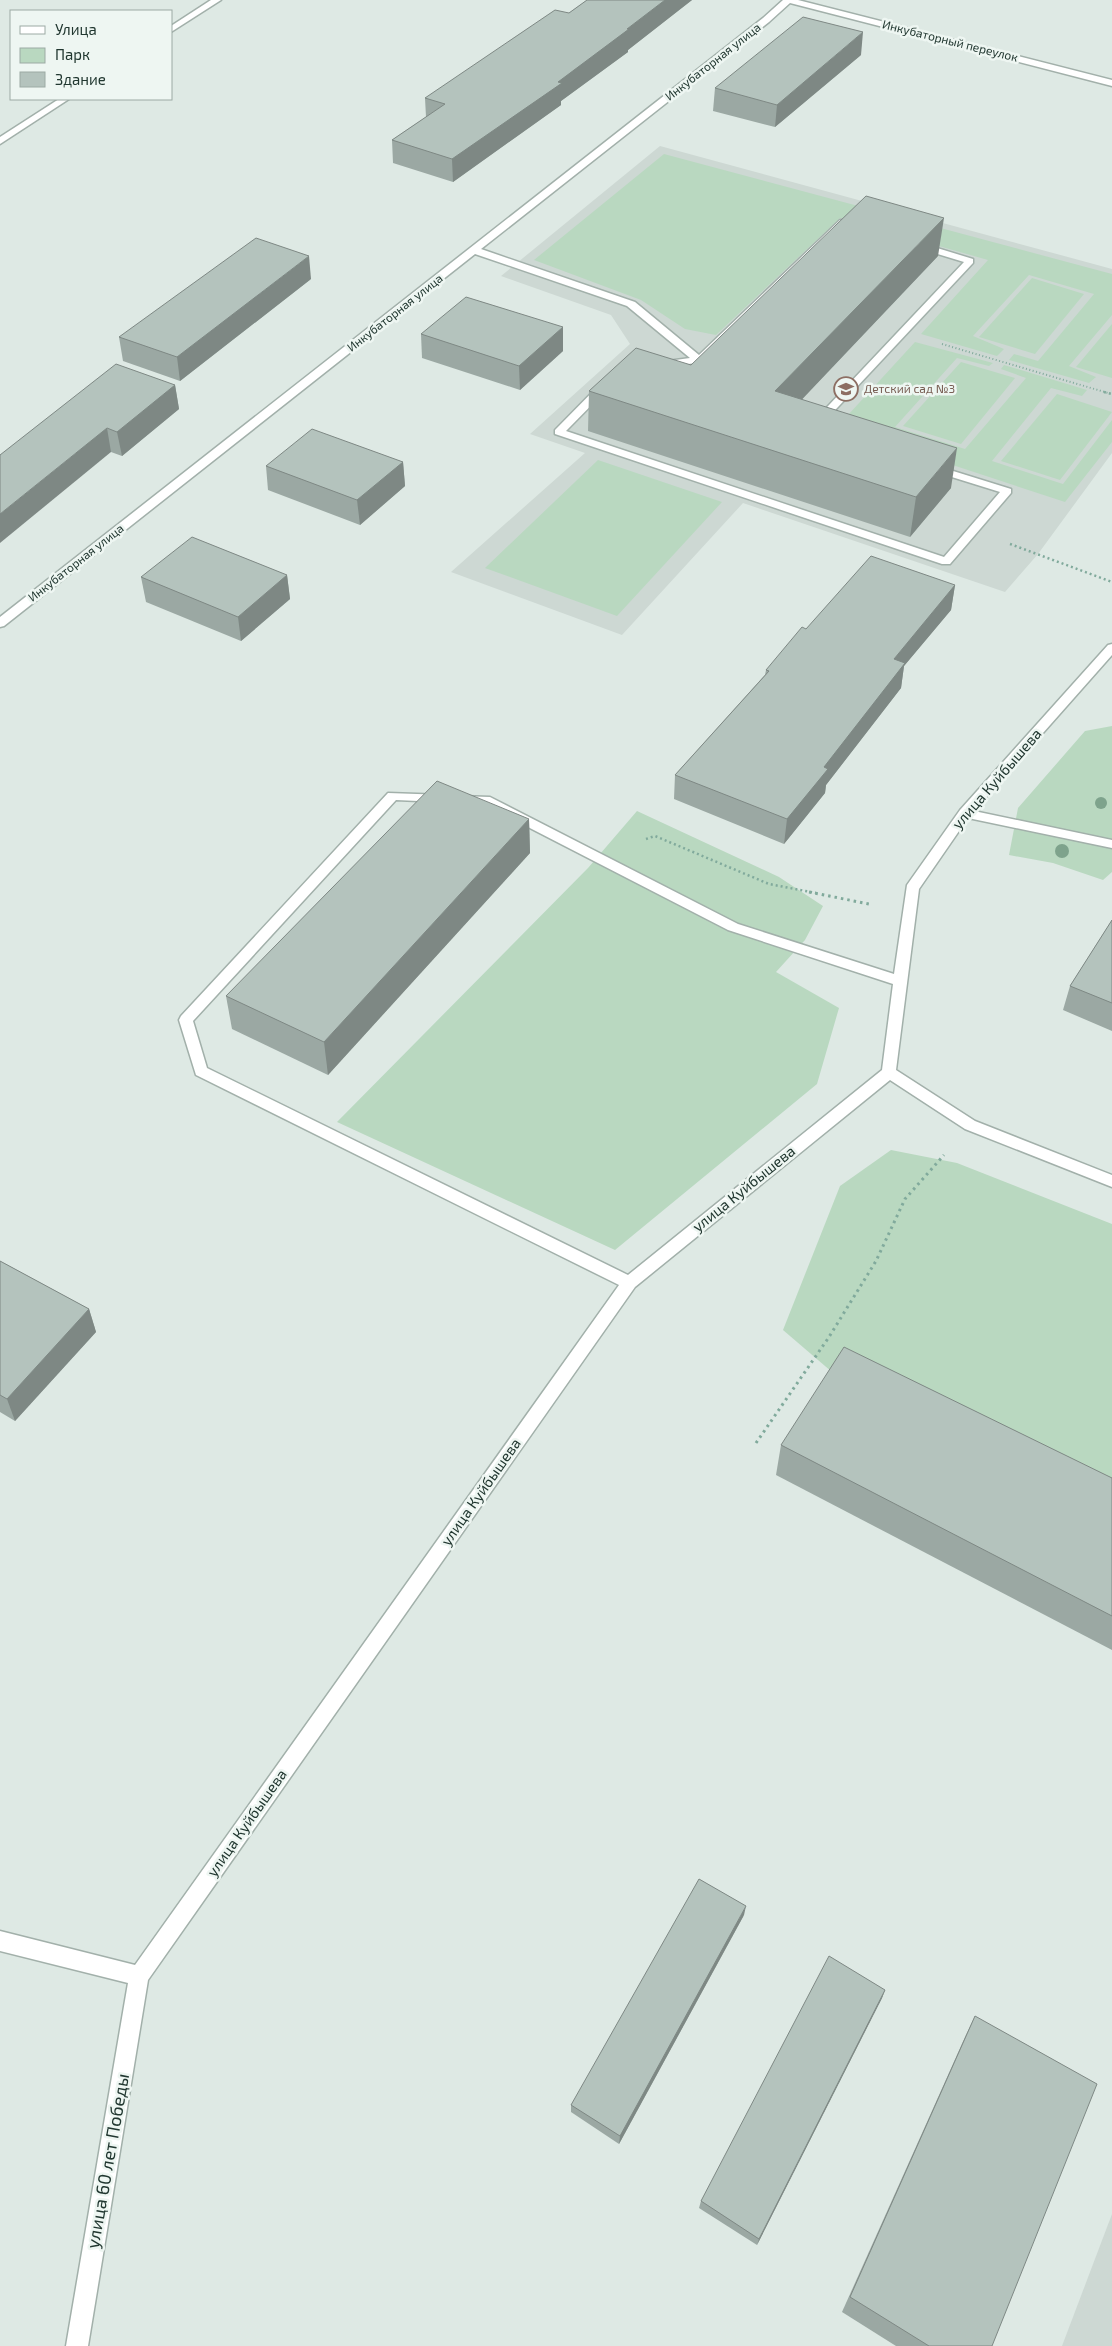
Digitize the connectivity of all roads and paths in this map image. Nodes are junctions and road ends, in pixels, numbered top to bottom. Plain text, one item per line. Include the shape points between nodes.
1 (217, 0) edge
2 (788, 0) edge
3 (172, 29) edge
4 (1112, 83) edge
5 (63, 100) edge
6 (0, 141) edge
7 (474, 250) junction
8 (902, 332) junction
9 (699, 360) junction
10 (1112, 394) edge
11 (974, 530) junction
12 (1112, 582) edge
13 (0, 624) edge
14 (1112, 648) edge
15 (965, 813) junction
16 (1112, 844) edge
17 (598, 857) junction
18 (909, 912) junction
19 (901, 981) junction
20 (889, 1072) junction
21 (970, 1125) junction
22 (1112, 1180) edge
23 (629, 1282) junction
24 (756, 1442) dead end
25 (0, 1940) edge
26 (139, 1976) junction
27 (77, 2346) edge

1 - 3 street
2 - 4 street, Инкубаторный переулок
2 - 7 street, Инкубаторная улица
5 - 6 street
7 - 9 street via 631,304
7 - 13 street, Инкубаторная улица
8 - 9 street via 970,260 843,222
8 - 10 path
8 - 11 street via 818,423 827,435 1007,491
9 - 11 street via 620,370 559,432 946,562
11 - 12 path
14 - 15 street, улица Куйбышева
15 - 16 street
15 - 18 street, улица Куйбышева via 912,888
17 - 18 path via 655,836 769,884
17 - 19 street via 733,926
17 - 23 street via 485,800 393,796 186,1020 201,1070
18 - 19 street, улица Куйбышева
19 - 20 street, улица Куйбышева
20 - 21 street
20 - 23 street, улица Куйбышева
21 - 22 street
21 - 24 path via 905,1200 876,1260
23 - 26 street, улица Куйбышева
25 - 26 street
26 - 27 street, улица 60 лет Победы

